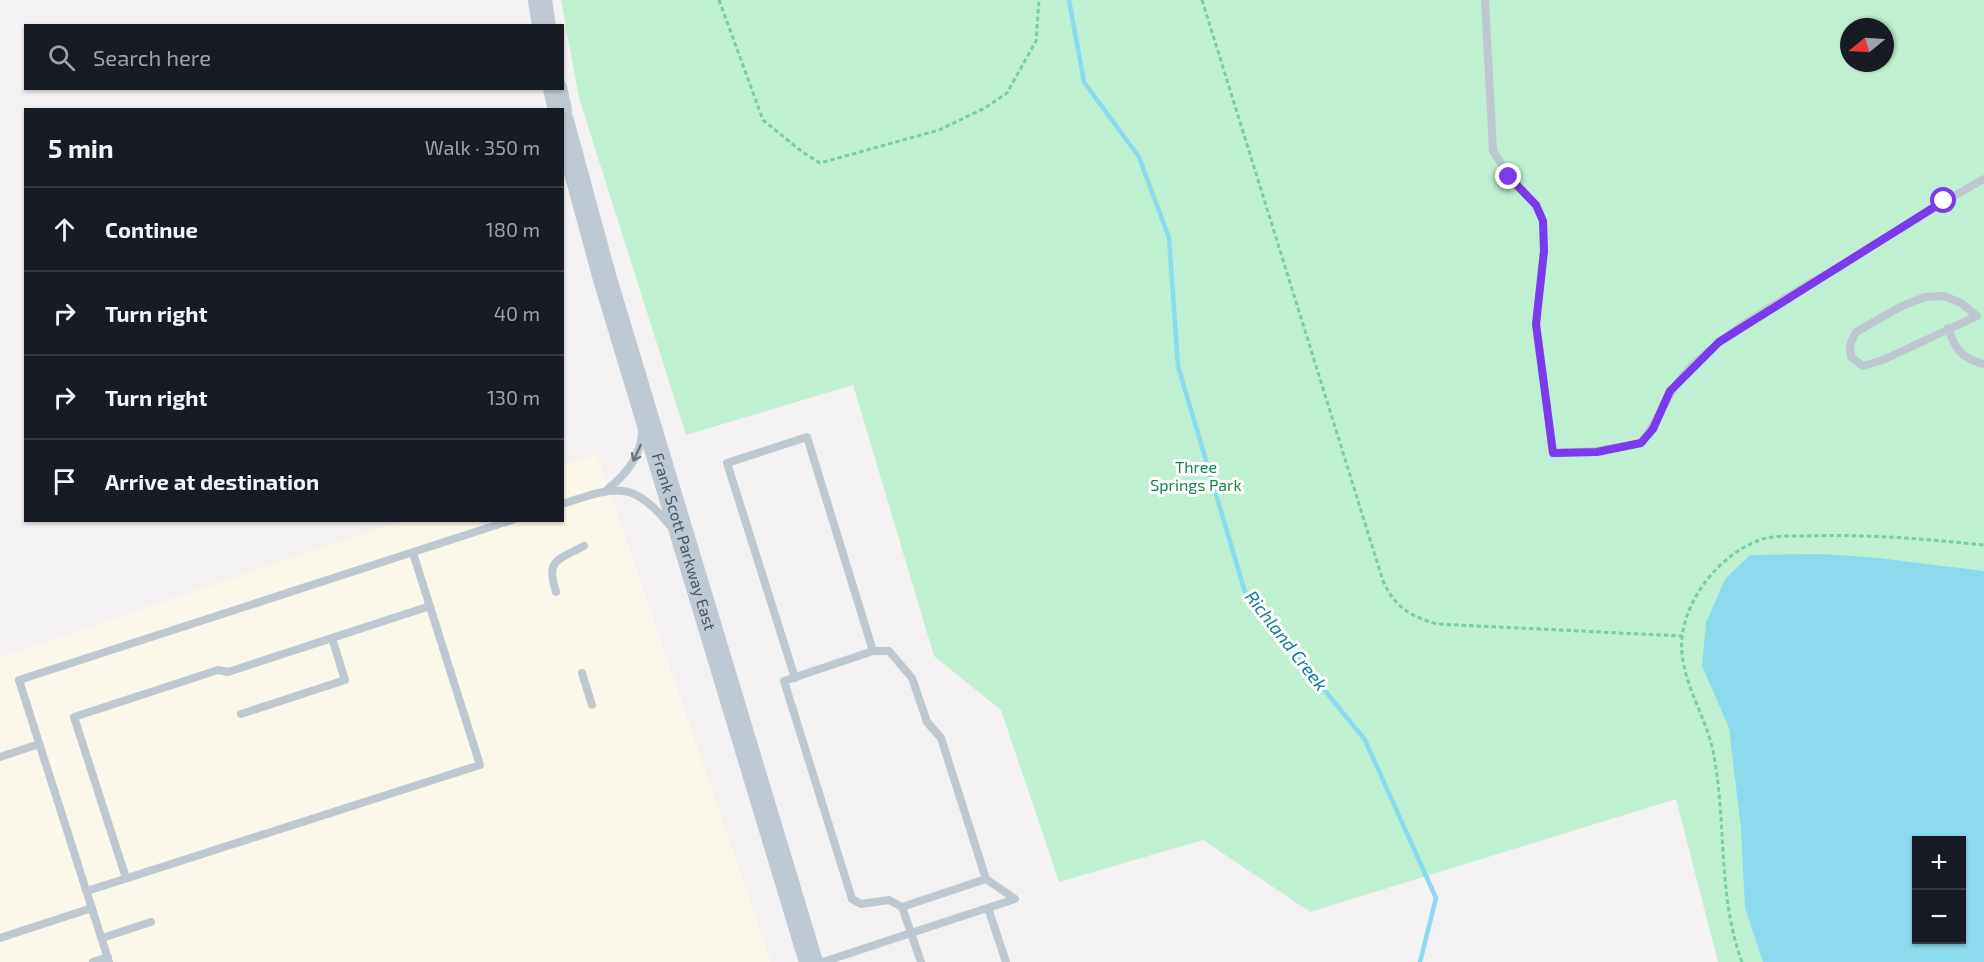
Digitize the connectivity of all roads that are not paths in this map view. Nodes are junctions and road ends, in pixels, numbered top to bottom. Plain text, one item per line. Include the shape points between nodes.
1 (540, 0) edge
2 (1485, 0) edge
3 (544, 24) edge
4 (555, 90) edge
5 (560, 108) edge
6 (564, 129) edge
7 (1984, 179) edge
8 (1948, 328) junction
9 (1984, 364) edge
10 (644, 408) junction
11 (609, 489) junction
12 (564, 503) edge
13 (506, 522) edge
14 (685, 545) junction
15 (584, 546) dead end
16 (413, 553) junction
17 (556, 592) dead end
18 (430, 606) junction
19 (332, 638) junction
20 (873, 651) junction
21 (582, 673) dead end
22 (795, 678) junction
23 (592, 705) dead end
24 (241, 714) dead end
25 (39, 744) junction
26 (0, 757) edge
27 (126, 879) junction
28 (986, 879) junction
29 (87, 891) junction
30 (902, 907) junction
31 (92, 908) junction
32 (988, 908) junction
33 (151, 922) dead end
34 (911, 933) junction
35 (102, 938) junction
36 (0, 939) edge
37 (109, 960) edge
38 (93, 962) edge
39 (811, 962) edge
40 (823, 962) edge
41 (921, 962) edge
42 (1006, 962) edge

1 - 3 main road
2 - 7 lane via 1493,151 1509,177 1536,205 1543,221 1544,251 1536,324 1553,453 1597,452 1641,443 1653,429 1670,391 1719,342
4 - 5 main road
6 - 10 main road, Frank Scott Parkway East
8 - 8 lane via 1863,366 1851,357 1850,345 1856,332 1925,297 1944,296 1977,315
8 - 9 lane via 1954,348 1968,360
10 -> 11 lane via 641,444 625,474
10 - 14 main road, Frank Scott Parkway East
11 - 12 lane
11 - 14 lane via 632,491 655,507
13 - 16 lane
14 - 39 main road, Frank Scott Parkway East
15 - 17 lane via 555,561 551,579
16 - 18 lane
16 - 25 lane via 19,680
18 - 19 lane
18 - 27 lane via 480,765
19 - 24 lane via 345,680
19 - 27 lane via 74,717
20 - 22 lane
20 - 22 lane via 807,437 727,462
20 - 28 lane via 889,651 912,678 927,722 941,738
21 - 23 lane
22 - 30 lane via 784,681 852,899 861,904 889,900
25 - 26 lane
25 - 29 lane
27 - 29 lane
28 - 30 lane
28 - 32 lane via 1015,899
29 - 31 lane
30 - 34 lane
31 - 35 lane
31 - 36 lane
32 - 34 lane
32 - 42 lane
33 - 35 lane
34 - 40 lane
34 - 41 lane
35 - 37 lane
37 - 38 lane

